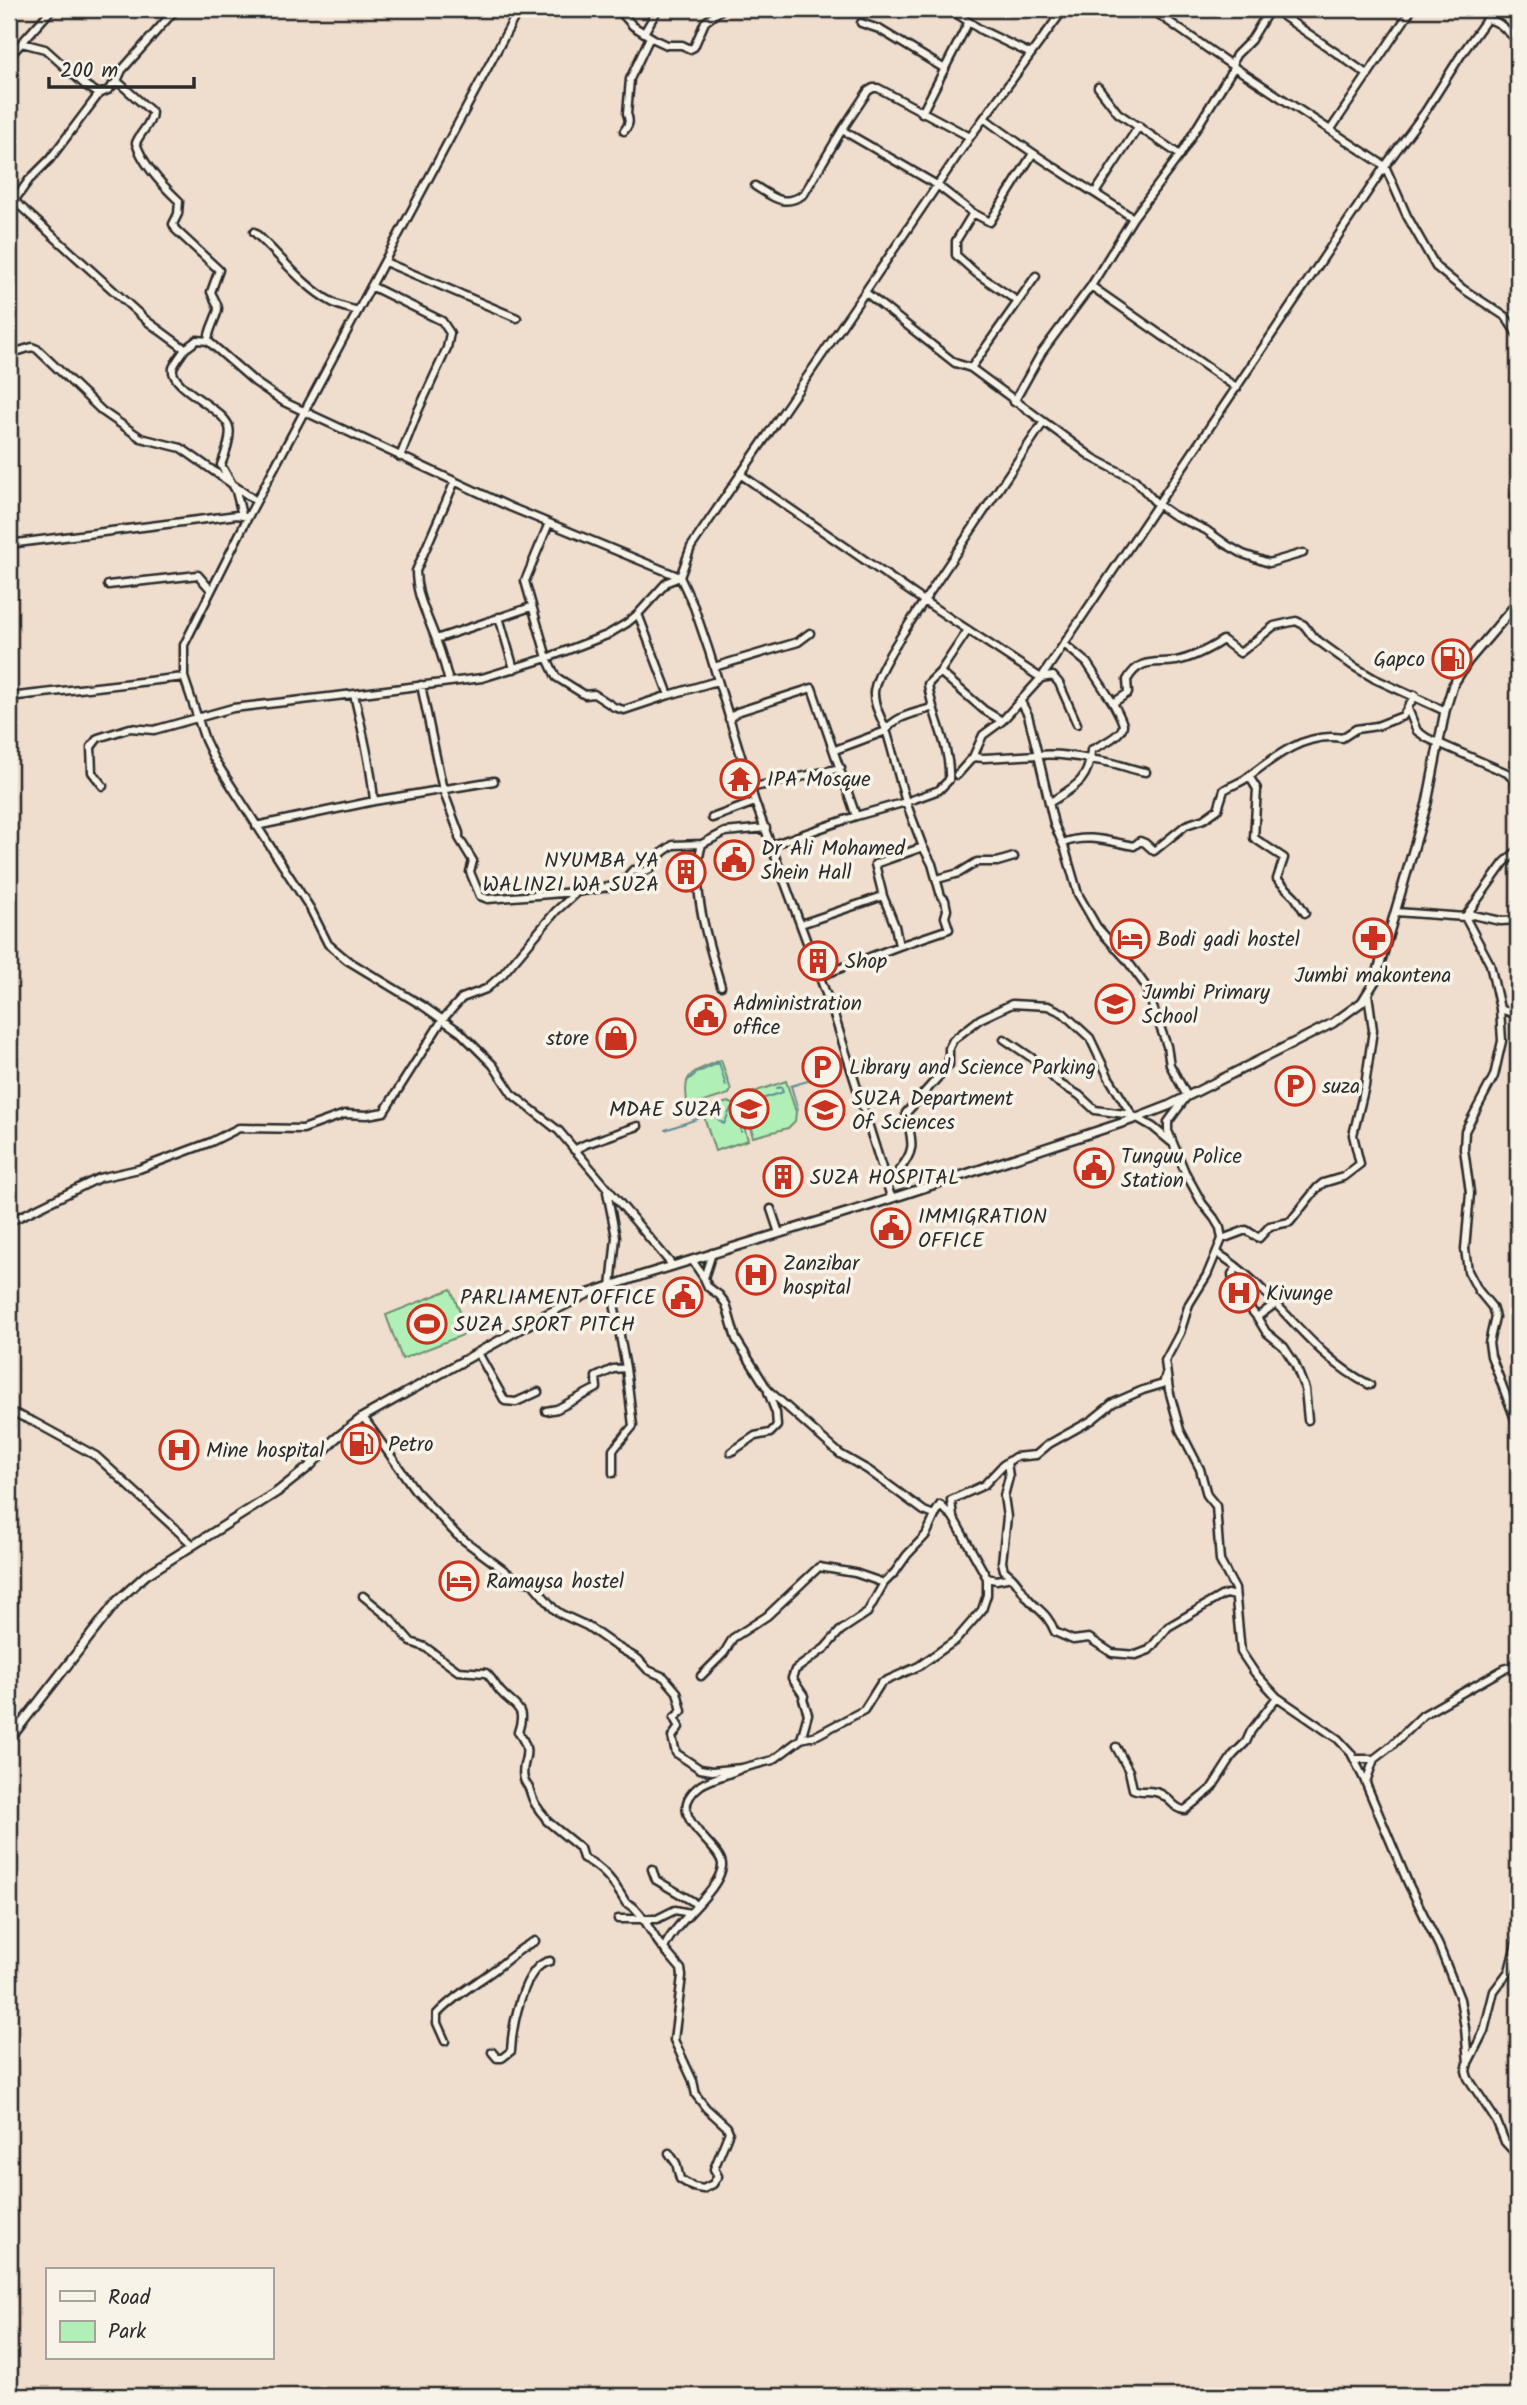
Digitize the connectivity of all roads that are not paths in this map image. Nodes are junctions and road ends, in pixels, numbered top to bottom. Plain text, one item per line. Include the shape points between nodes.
1 (52, 9) edge
2 (176, 9) edge
3 (519, 9) edge
4 (618, 9) edge
5 (658, 9) edge
6 (722, 9) edge
7 (949, 9) edge
8 (1044, 9) edge
9 (1064, 9) edge
10 (1151, 9) edge
11 (1271, 9) edge
12 (1412, 9) edge
13 (1494, 9) edge
14 (1059, 16) junction
15 (1488, 19) junction
16 (861, 23) dead end
17 (968, 23) junction
18 (647, 35) junction
19 (1518, 40) edge
20 (22, 43) junction
21 (1031, 54) junction
22 (9, 57) edge
23 (1234, 67) junction
24 (945, 69) junction
25 (1368, 75) junction
26 (117, 80) junction
27 (1098, 87) dead end
28 (99, 94) junction
29 (922, 113) junction
30 (984, 118) junction
31 (1139, 127) junction
32 (1331, 129) junction
33 (842, 130) junction
34 (624, 131) dead end
35 (970, 137) junction
36 (1032, 155) junction
37 (1180, 155) junction
38 (1385, 166) junction
39 (937, 185) junction
40 (755, 186) dead end
41 (1095, 193) junction
42 (11, 198) edge
43 (973, 213) junction
44 (1133, 218) junction
45 (254, 232) dead end
46 (385, 262) junction
47 (1035, 276) dead end
48 (371, 286) junction
49 (1091, 286) junction
50 (865, 292) junction
51 (1017, 301) junction
52 (358, 311) junction
53 (517, 318) dead end
54 (1518, 336) edge
55 (208, 341) junction
56 (185, 349) junction
57 (9, 354) edge
58 (971, 368) junction
59 (1237, 388) junction
60 (1014, 402) junction
61 (304, 411) junction
62 (1043, 423) junction
63 (400, 457) junction
64 (740, 474) junction
65 (455, 481) junction
66 (231, 482) junction
67 (256, 500) junction
68 (1157, 504) junction
69 (245, 516) junction
70 (549, 523) junction
71 (9, 544) edge
72 (1303, 553) dead end
73 (680, 576) junction
74 (108, 585) dead end
75 (211, 590) junction
76 (924, 601) junction
77 (1518, 603) edge
78 (531, 607) junction
79 (638, 614) junction
80 (499, 617) junction
81 (968, 630) junction
82 (810, 633) dead end
83 (436, 639) junction
84 (1064, 644) junction
85 (547, 658) junction
86 (714, 667) junction
87 (514, 669) junction
88 (940, 672) junction
89 (184, 677) junction
90 (1041, 678) junction
91 (717, 681) junction
92 (449, 682) junction
93 (421, 685) junction
94 (354, 694) junction
95 (669, 695) junction
96 (1415, 695) junction
97 (9, 697) edge
98 (1020, 700) junction
99 (1113, 703) junction
100 (931, 708) junction
101 (1408, 709) junction
102 (1445, 711) junction
103 (198, 719) junction
104 (729, 719) junction
105 (1002, 721) junction
106 (1077, 724) dead end
107 (886, 731) junction
108 (1440, 744) junction
109 (835, 750) junction
110 (1038, 755) junction
111 (973, 757) junction
112 (1091, 760) junction
113 (841, 768) junction
114 (1146, 772) dead end
115 (957, 775) dead end
116 (1249, 776) junction
117 (494, 781) dead end
118 (1518, 783) edge
119 (103, 786) dead end
120 (750, 788) junction
121 (443, 790) junction
122 (374, 801) junction
123 (755, 802) junction
124 (906, 802) junction
125 (1049, 803) junction
126 (856, 816) junction
127 (712, 818) dead end
128 (256, 826) junction
129 (766, 828) junction
130 (1063, 843) junction
131 (702, 844) junction
132 (772, 845) junction
133 (923, 847) junction
134 (1518, 850) edge
135 (1014, 857) dead end
136 (937, 879) junction
137 (577, 892) junction
138 (884, 896) junction
139 (1396, 912) junction
140 (1305, 913) dead end
141 (1465, 917) junction
142 (1518, 920) edge
143 (802, 924) junction
144 (899, 946) junction
145 (820, 976) junction
146 (721, 986) dead end
147 (1368, 994) junction
148 (1500, 1009) junction
149 (1518, 1015) edge
150 (443, 1019) junction
151 (1004, 1039) dead end
152 (1187, 1096) junction
153 (1135, 1116) junction
154 (638, 1125) dead end
155 (574, 1150) junction
156 (1177, 1150) junction
157 (899, 1170) dead end
158 (606, 1189) junction
159 (891, 1198) junction
160 (771, 1209) dead end
161 (9, 1222) edge
162 (779, 1233) junction
163 (1222, 1239) junction
164 (712, 1253) junction
165 (1217, 1253) junction
166 (692, 1260) junction
167 (673, 1266) junction
168 (1237, 1268) junction
169 (704, 1278) junction
170 (611, 1287) junction
171 (1275, 1304) junction
172 (1257, 1317) junction
173 (478, 1353) junction
174 (626, 1368) junction
175 (1167, 1369) junction
176 (1370, 1385) dead end
177 (768, 1390) junction
178 (538, 1392) dead end
179 (9, 1411) edge
180 (546, 1411) dead end
181 (363, 1416) junction
182 (1308, 1420) dead end
183 (1518, 1427) edge
184 (732, 1452) dead end
185 (1007, 1462) junction
186 (613, 1473) dead end
187 (940, 1505) junction
188 (953, 1517) junction
189 (192, 1544) junction
190 (1012, 1577) junction
191 (987, 1578) junction
192 (884, 1583) junction
193 (363, 1596) dead end
194 (1235, 1596) junction
195 (1518, 1665) edge
196 (701, 1675) dead end
197 (1277, 1697) junction
198 (9, 1740) edge
199 (801, 1740) junction
200 (1116, 1747) dead end
201 (1354, 1759) junction
202 (1374, 1759) junction
203 (742, 1768) junction
204 (1366, 1782) junction
205 (652, 1869) dead end
206 (696, 1906) junction
207 (690, 1913) junction
208 (618, 1919) dead end
209 (643, 1920) junction
210 (1518, 1936) edge
211 (535, 1941) dead end
212 (662, 1947) dead end
213 (550, 1961) dead end
214 (445, 2041) dead end
215 (492, 2052) dead end
216 (1468, 2063) junction
217 (669, 2153) dead end
218 (1518, 2156) edge

1 - 20 street
2 - 26 street
3 - 46 street
4 - 18 street
5 - 18 street
6 - 18 street via 705,22 692,49 667,45
7 - 17 street
8 - 14 street
9 - 14 street
10 - 23 street
11 - 23 street via 1236,55
11 - 25 street
12 - 25 street
13 - 15 street
14 - 21 street
15 - 19 street via 1502,24
15 - 38 street
16 - 24 street
17 - 21 street
17 - 24 street
18 - 34 street via 630,79 629,119
20 - 22 street
20 - 28 street via 45,49
21 - 30 street
23 - 32 street
23 - 37 street
24 - 29 street
25 - 32 street
26 - 28 street
26 - 55 street via 152,112 136,143 160,183 178,201 176,230 219,270 211,292 219,309
27 - 31 street via 1118,113
28 - 42 street via 50,159
29 - 33 street via 873,88
29 - 35 street
30 - 35 street
30 - 36 street
31 - 37 street
31 - 41 street
32 - 38 street
33 - 39 street
33 - 40 street via 804,194 795,200 780,201
35 - 39 street
36 - 41 street
36 - 43 street via 990,222
37 - 44 street
38 - 54 street via 1436,267 1506,317
38 - 59 street
39 - 43 street
39 - 50 street
41 - 44 street
42 - 56 street via 147,321
43 - 51 street via 956,241 956,255
44 - 49 street
45 - 52 street via 299,279 331,302
46 - 48 street
46 - 53 street
47 - 51 street
48 - 52 street
48 - 63 street via 442,321 450,333
49 - 59 street
49 - 60 street via 1042,352
50 - 58 street via 955,363
50 - 64 street
51 - 58 street
52 - 61 street
55 - 56 street via 197,340
55 - 61 street via 270,394
56 - 66 street via 173,368 174,376 228,424 228,450 221,465
57 - 66 street via 37,349 102,411 141,438 181,448
58 - 60 street
59 - 68 street
60 - 62 street
61 - 63 street
61 - 67 street
62 - 68 street via 1135,480
62 - 76 street
63 - 65 street
64 - 73 street via 691,547
64 - 76 street
65 - 70 street
65 - 83 street via 416,571 420,602
66 - 67 street
66 - 69 street
67 - 69 street
68 - 72 street via 1243,554 1269,563
68 - 84 street
69 - 71 street
69 - 75 street
70 - 73 street
70 - 78 street via 525,581
73 - 79 street via 667,582
73 - 86 street
74 - 75 street via 198,575
75 - 89 street via 184,645
76 - 81 street
76 - 107 street via 877,681 876,706
77 - 102 main road via 1458,677
78 - 80 street
78 - 85 street
79 - 85 street via 607,635
79 - 95 street
80 - 83 street
80 - 87 street
81 - 88 street
81 - 90 street
82 - 86 street via 798,642
83 - 92 street
84 - 90 street
84 - 99 street via 1087,663
85 - 87 street
85 - 95 street via 556,677 614,707 624,710
86 - 91 street
87 - 92 street
88 - 100 street via 928,684
88 - 105 street
89 - 97 street
89 - 103 street
90 - 98 street
90 - 106 street via 1056,679
91 - 95 street
91 - 104 street
92 - 93 street
93 - 94 street
93 - 121 street
94 - 103 street via 233,708
94 - 122 street
96 - 99 street via 1353,666 1296,621 1274,626 1240,653 1223,640 1178,661 1138,666 1127,680 1128,693
96 - 101 street
96 - 102 street
98 - 105 street
98 - 110 street
99 - 112 street via 1123,725 1091,750
100 - 107 street via 896,720
100 - 124 street via 947,750 949,779 939,790
101 - 108 street via 1417,731
101 - 116 street via 1403,716 1356,729 1342,738 1327,736 1294,746
102 - 108 main road
103 - 119 street via 147,732 130,728 98,738 91,747 92,772
103 - 128 street via 214,759
104 - 109 street via 737,712 812,688
104 - 120 street
105 - 111 street via 983,735
107 - 109 street
107 - 124 street
108 - 118 street via 1507,773
108 - 139 main road
109 - 113 street
110 - 111 street
110 - 112 street
110 - 125 street
111 - 115 street
112 - 114 street
112 - 125 street via 1082,780
113 - 120 street
113 - 126 street
116 - 130 street via 1224,790 1218,809 1186,825 1154,851 1140,841 1135,846 1110,839 1077,838
116 - 140 street via 1257,789 1254,838 1284,858 1277,879
117 - 121 street
120 - 123 street
121 - 122 street
121 - 137 street via 459,838 473,861 470,872 480,896
122 - 128 street
123 - 127 street
123 - 129 street
124 - 126 street
124 - 133 street
125 - 130 street
126 - 132 street
128 - 150 street via 328,944
129 - 131 street via 725,832
129 - 132 street
130 - 152 street via 1088,915 1145,985 1170,1065
131 - 137 street via 673,845 650,869 634,870 614,886
131 - 146 street via 700,895
132 - 143 street
133 - 136 street
133 - 138 street via 876,864
134 - 141 street
135 - 136 street via 978,862
136 - 144 street via 949,929
137 - 150 street via 503,974 486,989 462,998
138 - 143 street
138 - 144 street
139 - 141 street
139 - 147 main road
141 - 142 street
141 - 148 street via 1490,964
143 - 145 street
144 - 145 street
145 - 159 street
147 - 152 main road via 1334,1023
147 - 163 street via 1373,1030 1353,1135 1360,1164 1343,1177 1323,1183 1290,1222 1270,1226 1259,1238 1246,1230
148 - 149 street
148 - 183 street via 1502,1041 1494,1076 1465,1131 1470,1193 1465,1249 1468,1271 1492,1307 1491,1356
150 - 155 street via 493,1065 513,1096 559,1131
150 - 161 street via 384,1112 345,1114 303,1129 239,1128 139,1169 99,1178
151 - 153 street via 1095,1110
152 - 153 main road
152 - 156 street via 1168,1122
153 - 156 street
153 - 157 street via 1109,1078 1095,1045 1063,1013 1048,1006 1012,1004 980,1019 953,1040 949,1065 906,1113 912,1145 910,1157
153 - 159 main road
154 - 155 street
155 - 158 street
156 - 163 street
158 - 167 street
158 - 170 street via 616,1237
159 - 162 main road
160 - 162 street
162 - 164 main road
163 - 165 street
164 - 166 main road
164 - 169 street
165 - 168 street
165 - 175 street via 1166,1357
166 - 167 main road
166 - 169 street
167 - 170 main road
168 - 171 street
168 - 172 street via 1232,1274 1234,1289
169 - 177 street via 726,1304 736,1339
170 - 173 main road via 570,1302
170 - 174 street
171 - 172 street
171 - 176 street via 1338,1367
172 - 182 street via 1296,1364 1305,1389
173 - 178 street via 505,1401 516,1402
173 - 181 main road
174 - 180 street via 596,1377 597,1388
174 - 186 street via 633,1426 613,1450
175 - 185 street via 1163,1384 1113,1403 1036,1455 1018,1455
175 - 194 street via 1180,1430 1216,1506 1220,1561
177 - 184 street via 777,1426
177 - 187 street via 840,1454 924,1511 934,1515
179 - 189 street via 96,1456
181 - 189 main road via 285,1486
181 - 203 street via 415,1490 457,1535 517,1580 532,1583 561,1614 638,1659 675,1688 682,1711 674,1718 679,1727 672,1737 682,1759 712,1771
185 - 188 street via 984,1485 951,1500
185 - 190 street via 1002,1562
187 - 188 street
187 - 192 street via 926,1535
188 - 191 street
189 - 198 main road via 118,1600
190 - 191 street
190 - 194 street via 1049,1618 1055,1632 1073,1640 1089,1638 1112,1653 1125,1655 1149,1650 1168,1628 1221,1596
191 - 199 street via 988,1595 982,1610 956,1640 919,1667 881,1684 864,1710
192 - 196 street via 820,1567 767,1616 733,1638
192 - 199 street via 867,1613 795,1670 792,1678 804,1696 808,1714
193 - 209 street via 411,1642 462,1673 486,1673 517,1705 523,1717 518,1732 527,1747 523,1769 531,1800 547,1821 580,1848 583,1858 611,1880
194 - 197 street via 1241,1652
195 - 202 street via 1423,1715
197 - 200 street via 1211,1789 1185,1810 1160,1793 1133,1789
197 - 201 street via 1338,1739
199 - 203 street via 773,1760
201 - 202 street
201 - 204 street
202 - 204 street
203 - 206 street via 701,1785 688,1801 688,1815 721,1859 722,1867 708,1895
204 - 216 street via 1460,1999
205 - 206 street via 656,1880
206 - 207 street
207 - 209 street via 675,1910
207 - 217 street via 664,1949 682,1976 674,2040 696,2095 729,2132 713,2169 718,2176 703,2189 680,2179
208 - 209 street
209 - 212 street
210 - 216 street via 1509,1971 1494,1991 1485,2031
211 - 214 street via 463,1990 437,2014
213 - 215 street via 542,1962 530,1976 516,2015 511,2051 502,2058
216 - 218 street via 1468,2078

